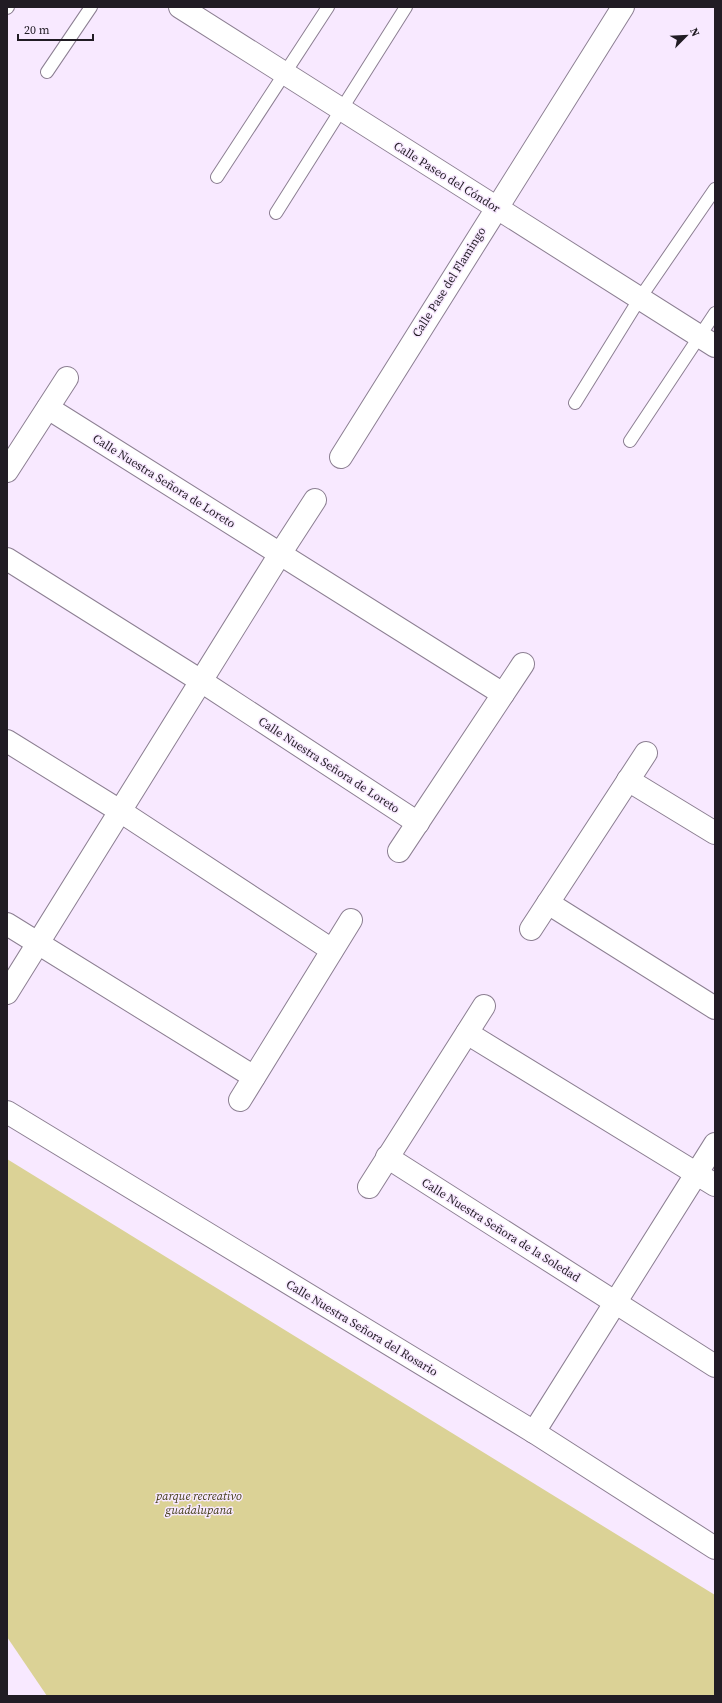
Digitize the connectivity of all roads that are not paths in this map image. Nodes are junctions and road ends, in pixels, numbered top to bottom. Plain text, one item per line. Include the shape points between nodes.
1 (91, 7) edge
2 (180, 7) edge
3 (328, 7) edge
4 (406, 7) edge
5 (622, 7) edge
6 (47, 72) dead end
7 (285, 74) junction
8 (341, 109) junction
9 (217, 177) dead end
10 (715, 190) edge
11 (496, 207) junction
12 (276, 213) dead end
13 (640, 298) junction
14 (715, 313) edge
15 (707, 341) edge
16 (67, 378) dead end
17 (575, 403) dead end
18 (48, 408) junction
19 (630, 441) dead end
20 (341, 457) dead end
21 (7, 471) edge
22 (315, 500) dead end
23 (280, 554) junction
24 (7, 559) edge
25 (523, 664) dead end
26 (200, 681) junction
27 (503, 694) junction
28 (7, 741) edge
29 (646, 753) dead end
30 (628, 780) junction
31 (120, 811) junction
32 (418, 823) junction
33 (715, 833) edge
34 (399, 851) dead end
35 (548, 903) junction
36 (351, 920) dead end
37 (7, 924) edge
38 (531, 929) dead end
39 (38, 944) junction
40 (332, 950) junction
41 (7, 993) edge
42 (484, 1006) dead end
43 (715, 1008) edge
44 (467, 1033) junction
45 (254, 1077) junction
46 (240, 1100) dead end
47 (7, 1112) edge
48 (715, 1144) edge
49 (387, 1158) junction
50 (697, 1173) junction
51 (715, 1184) edge
52 (369, 1186) dead end
53 (616, 1302) junction
54 (715, 1366) edge
55 (534, 1432) junction
56 (715, 1548) edge

1 - 6 lane
2 - 7 street, Calle Paseo del Cóndor
3 - 7 lane
4 - 8 lane
5 - 11 street, Calle Pase del Flamingo
7 - 8 street, Calle Paseo del Cóndor
7 - 9 lane
8 - 11 street, Calle Paseo del Cóndor
8 - 12 lane
10 - 13 lane
11 - 13 street, Calle Paseo del Cóndor
11 - 20 street, Calle Pase del Flamingo
13 - 15 street, Calle Paseo del Cóndor
13 - 17 lane
14 - 15 lane
15 - 19 lane
16 - 18 street
18 - 21 street
18 - 23 street, Calle Nuestra Señora de Loreto
22 - 23 street
23 - 26 street
23 - 27 street, Calle Nuestra Señora de Loreto
24 - 26 street, Calle Nuestra Señora de Loreto
25 - 27 street
26 - 31 street
26 - 32 street, Calle Nuestra Señora de Loreto
27 - 32 street
28 - 31 street
29 - 30 street
30 - 33 street
30 - 35 street
31 - 39 street
31 - 40 street
32 - 34 street
35 - 38 street
35 - 43 street
36 - 40 street
37 - 39 street
39 - 41 street
39 - 45 street
40 - 45 street
42 - 44 street
44 - 49 street
44 - 50 street
45 - 46 street
47 - 55 street, Calle Nuestra Señora del Rosario
48 - 50 street
49 - 52 street
49 - 53 street, Calle Nuestra Señora de la Soledad
50 - 51 street
50 - 53 street
53 - 54 street, Calle Nuestra Señora de la Soledad
53 - 55 street
55 - 56 street, Calle Nuestra Señora del Rosario

